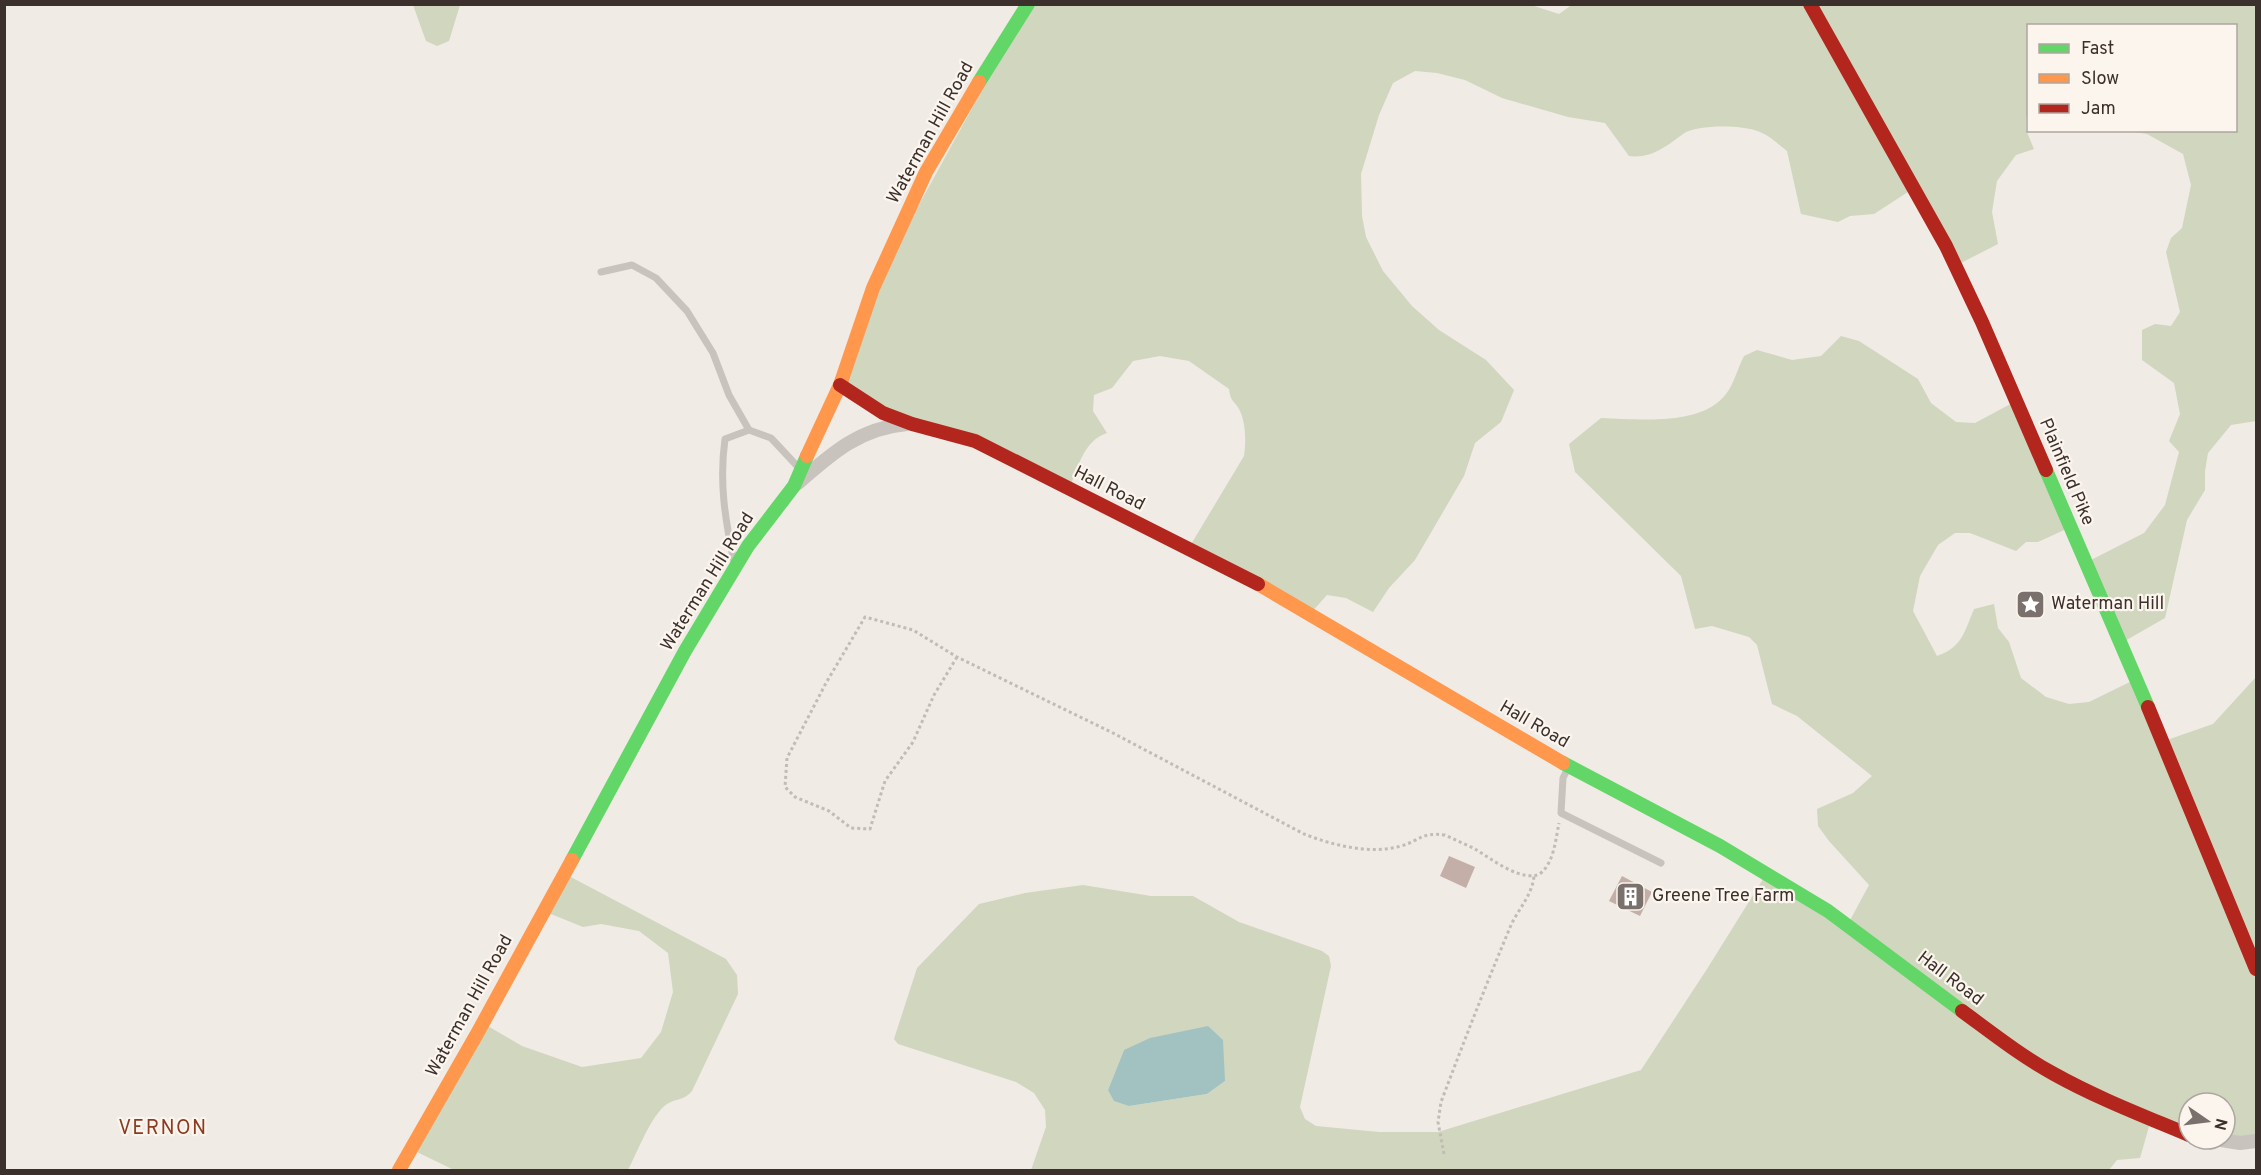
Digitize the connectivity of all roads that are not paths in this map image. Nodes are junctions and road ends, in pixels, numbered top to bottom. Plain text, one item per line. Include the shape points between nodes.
1 (1028, 4) edge
2 (1810, 4) edge
3 (601, 272) dead end
4 (840, 386) junction
5 (912, 424) junction
6 (749, 430) junction
7 (802, 470) junction
8 (794, 486) junction
9 (735, 567) junction
10 (1569, 766) junction
11 (1661, 863) dead end
12 (2256, 969) edge
13 (2177, 1130) edge
14 (2256, 1141) edge
15 (2237, 1143) edge
16 (399, 1170) edge

1 - 4 street, Waterman Hill Road via 926,172 873,288
2 - 12 street, Plainfield Pike via 1946,246 1982,322 2171,760
3 - 6 lane via 632,265 656,278 687,311 713,353 729,396
4 - 5 street, Hall Road via 883,413
4 - 7 street, Waterman Hill Road
5 - 8 street via 885,426 850,441
5 - 10 street, Hall Road via 975,441 1255,582
6 - 7 lane via 771,438
6 - 9 lane via 726,439 722,466 725,519
7 - 8 street, Waterman Hill Road
8 - 9 street, Waterman Hill Road
9 - 16 street, Waterman Hill Road
10 - 11 lane via 1563,778 1561,813
10 - 13 street, Hall Road via 1720,846 1828,911 2006,1044 2054,1074
14 - 15 street

